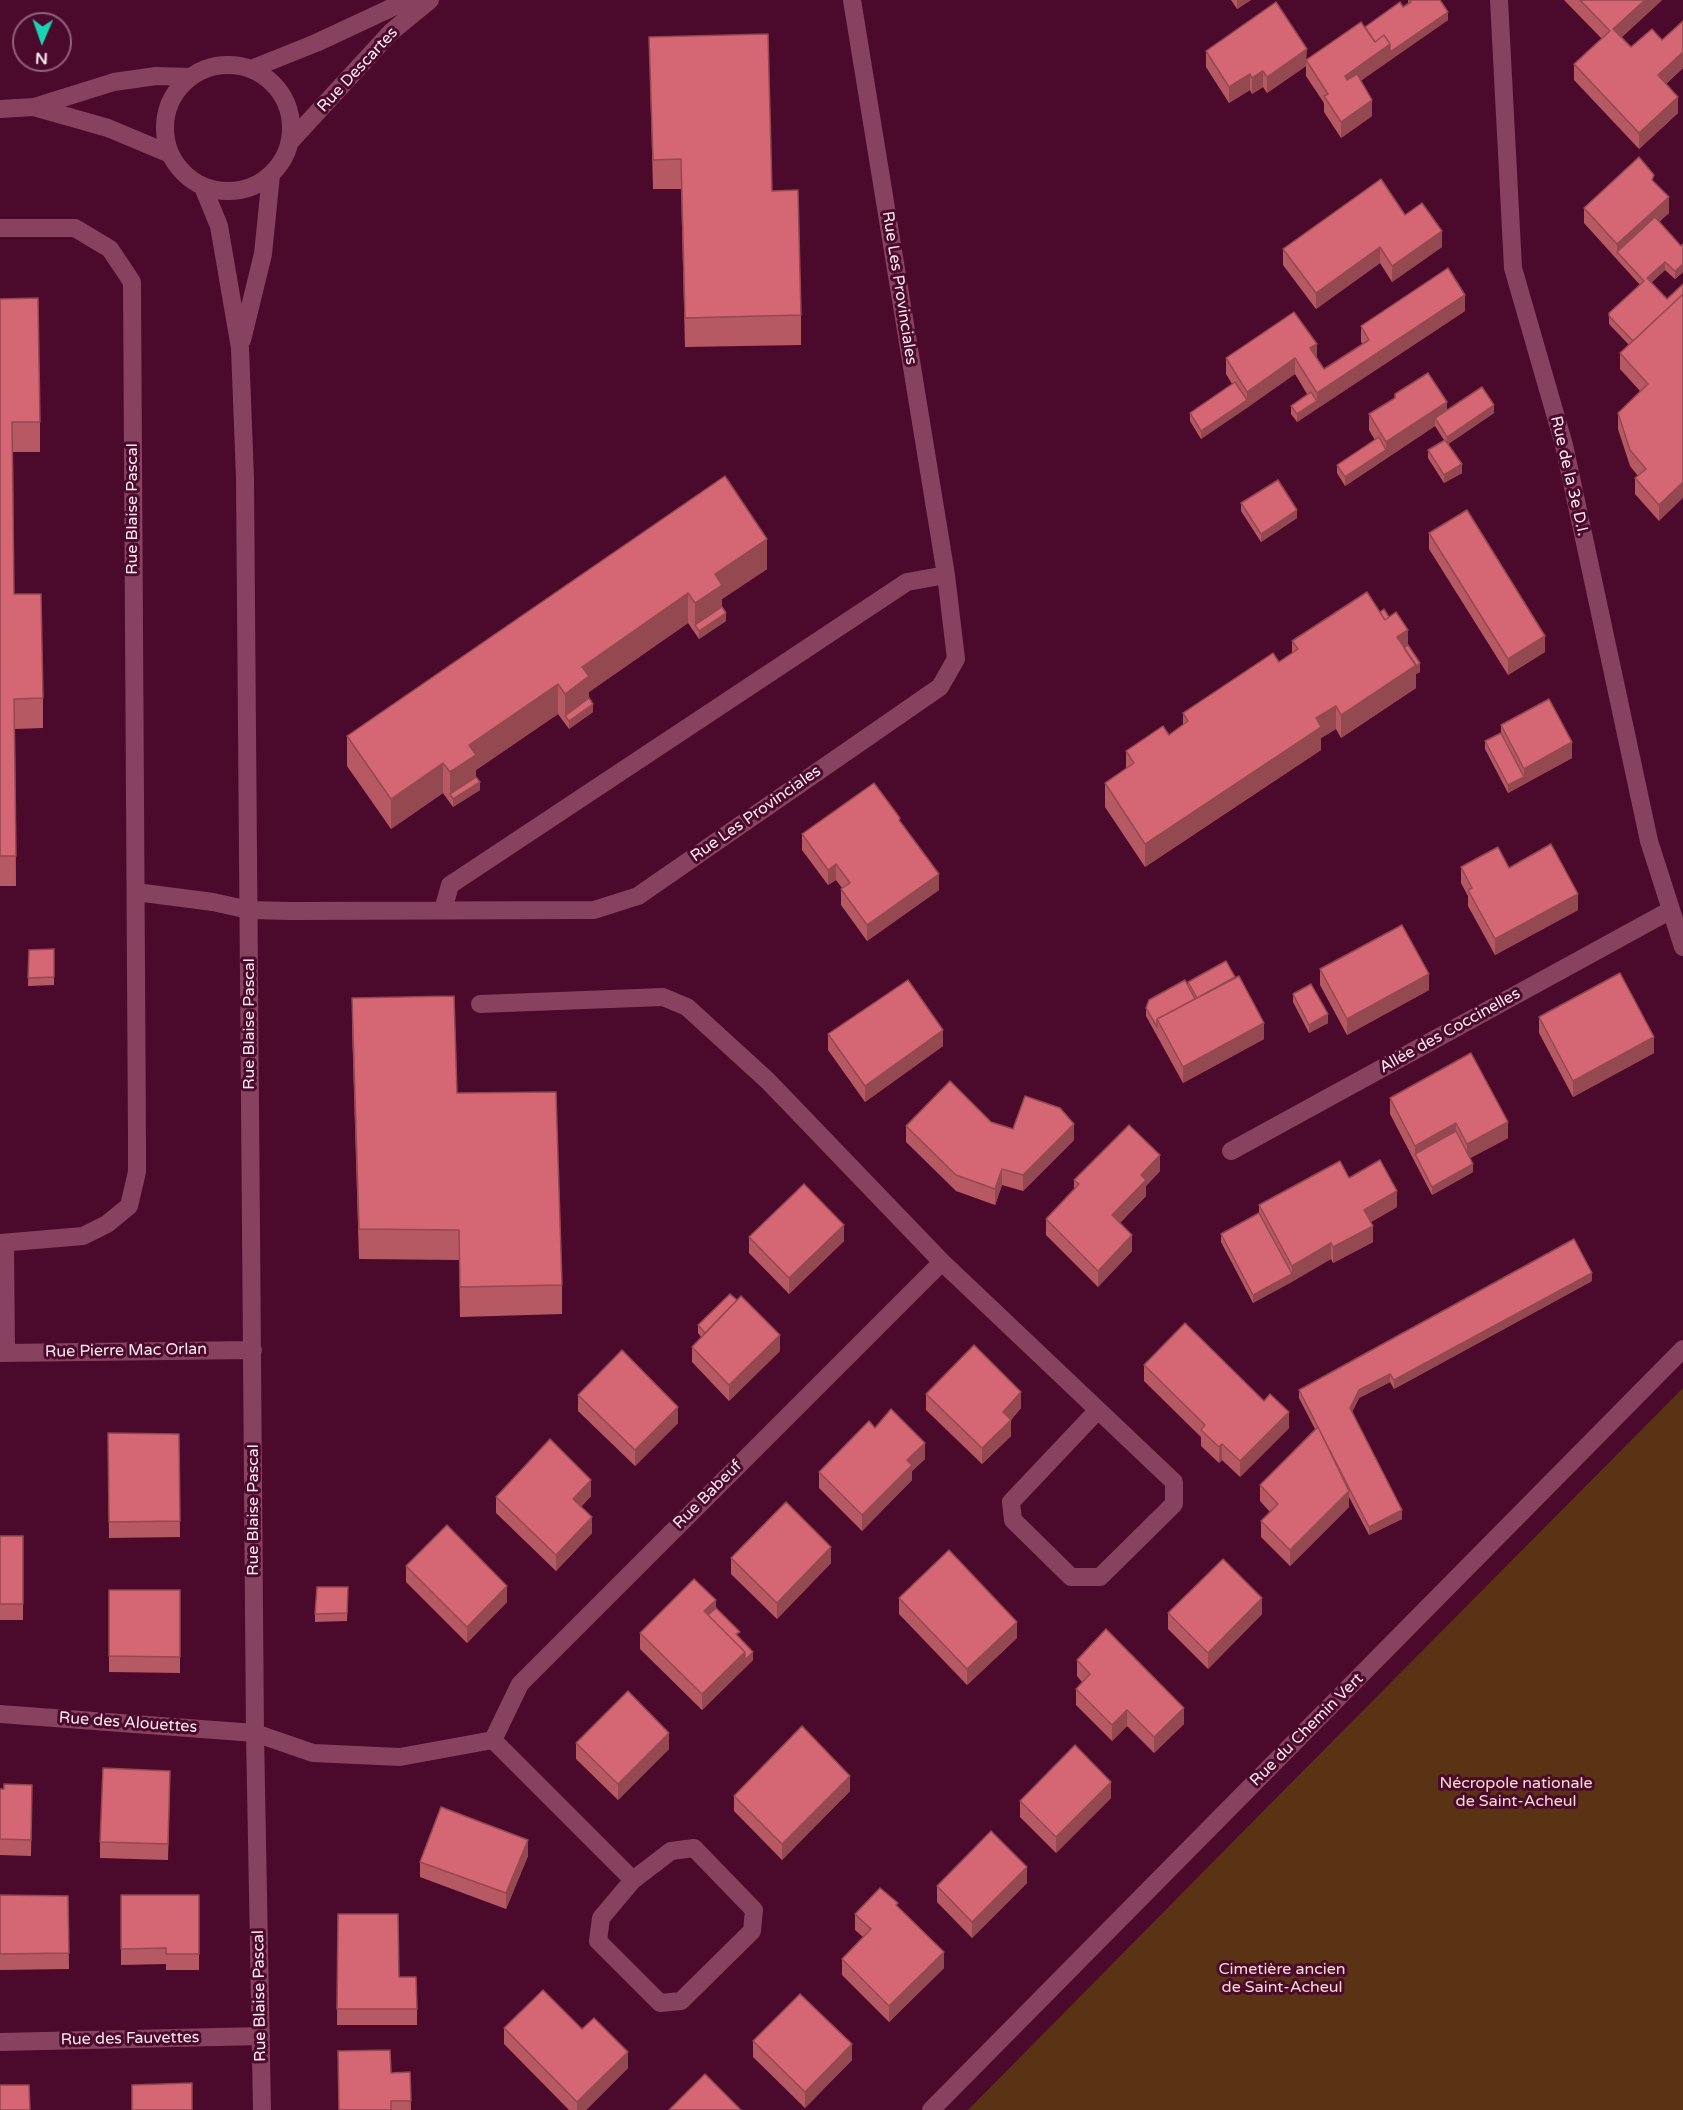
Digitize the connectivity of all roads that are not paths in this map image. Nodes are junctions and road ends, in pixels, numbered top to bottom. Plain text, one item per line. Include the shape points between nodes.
1 (408, 0) edge
2 (430, 0) edge
3 (852, 0) edge
4 (1499, 0) edge
5 (251, 69) junction
6 (191, 77) junction
7 (34, 107) junction
8 (0, 109) edge
9 (289, 143) junction
10 (170, 154) junction
11 (271, 175) junction
12 (203, 187) junction
13 (0, 228) edge
14 (240, 348) junction
15 (946, 575) junction
16 (136, 892) junction
17 (249, 910) junction
18 (443, 910) junction
19 (1669, 911) junction
20 (1683, 946) edge
21 (480, 1004) dead end
22 (1231, 1150) dead end
23 (2, 1243) edge
24 (942, 1262) junction
25 (1683, 1349) edge
26 (253, 1350) junction
27 (3, 1353) edge
28 (1098, 1410) junction
29 (0, 1714) edge
30 (255, 1733) junction
31 (493, 1740) junction
32 (633, 1880) junction
33 (261, 2036) junction
34 (0, 2042) edge
35 (262, 2110) edge
36 (930, 2110) edge

1 - 5 street, Rue Descartes
2 - 9 street, Rue Descartes via 391,32
3 - 15 street, Rue Les Provinciales
4 - 19 street, Rue de la 3e D.I. via 1513,268 1564,445 1649,841
5 - 6 street via 230,65 210,68
5 - 9 street via 270,81 284,100 291,121
6 - 7 street via 156,76 114,82
6 - 10 street via 176,92 166,112 165,134
7 - 8 street
7 - 10 street via 108,128
9 - 11 street via 283,160
10 - 12 street via 184,174
11 - 12 street via 239,190
11 - 14 street, Rue Blaise Pascal via 263,254
12 - 14 street, Rue Blaise Pascal via 219,226
13 - 16 street, Rue Blaise Pascal via 75,228 110,249 132,282
14 - 17 street, Rue Blaise Pascal
15 - 18 street via 907,582 450,885
15 - 18 street, Rue Les Provinciales via 956,659 940,687 638,896 594,910
16 - 17 street
16 - 23 street, Rue Blaise Pascal via 137,1172 129,1206 107,1224 83,1236
17 - 18 street, Rue Les Provinciales
17 - 26 street, Rue Blaise Pascal
19 - 20 street, Rue de la 3e D.I.
19 - 22 street, Allée des Coccinelles
21 - 24 street via 663,997 687,1007 768,1081
23 - 27 street
24 - 28 street
24 - 31 street, Rue Babeuf via 520,1684
25 - 36 street, Rue du Chemin Vert
26 - 27 street, Rue Pierre Mac Orlan
26 - 30 street, Rue Blaise Pascal
28 - 28 street via 1011,1502 1013,1520 1071,1577 1100,1577 1174,1504 1174,1482
29 - 30 street, Rue des Alouettes
30 - 31 street via 313,1753 400,1757
30 - 33 street, Rue Blaise Pascal
31 - 32 street
32 - 32 street via 601,1918 598,1941 660,2003 681,2001 752,1931 754,1910 694,1848 671,1851
33 - 34 street, Rue des Fauvettes
33 - 35 street, Rue Blaise Pascal

